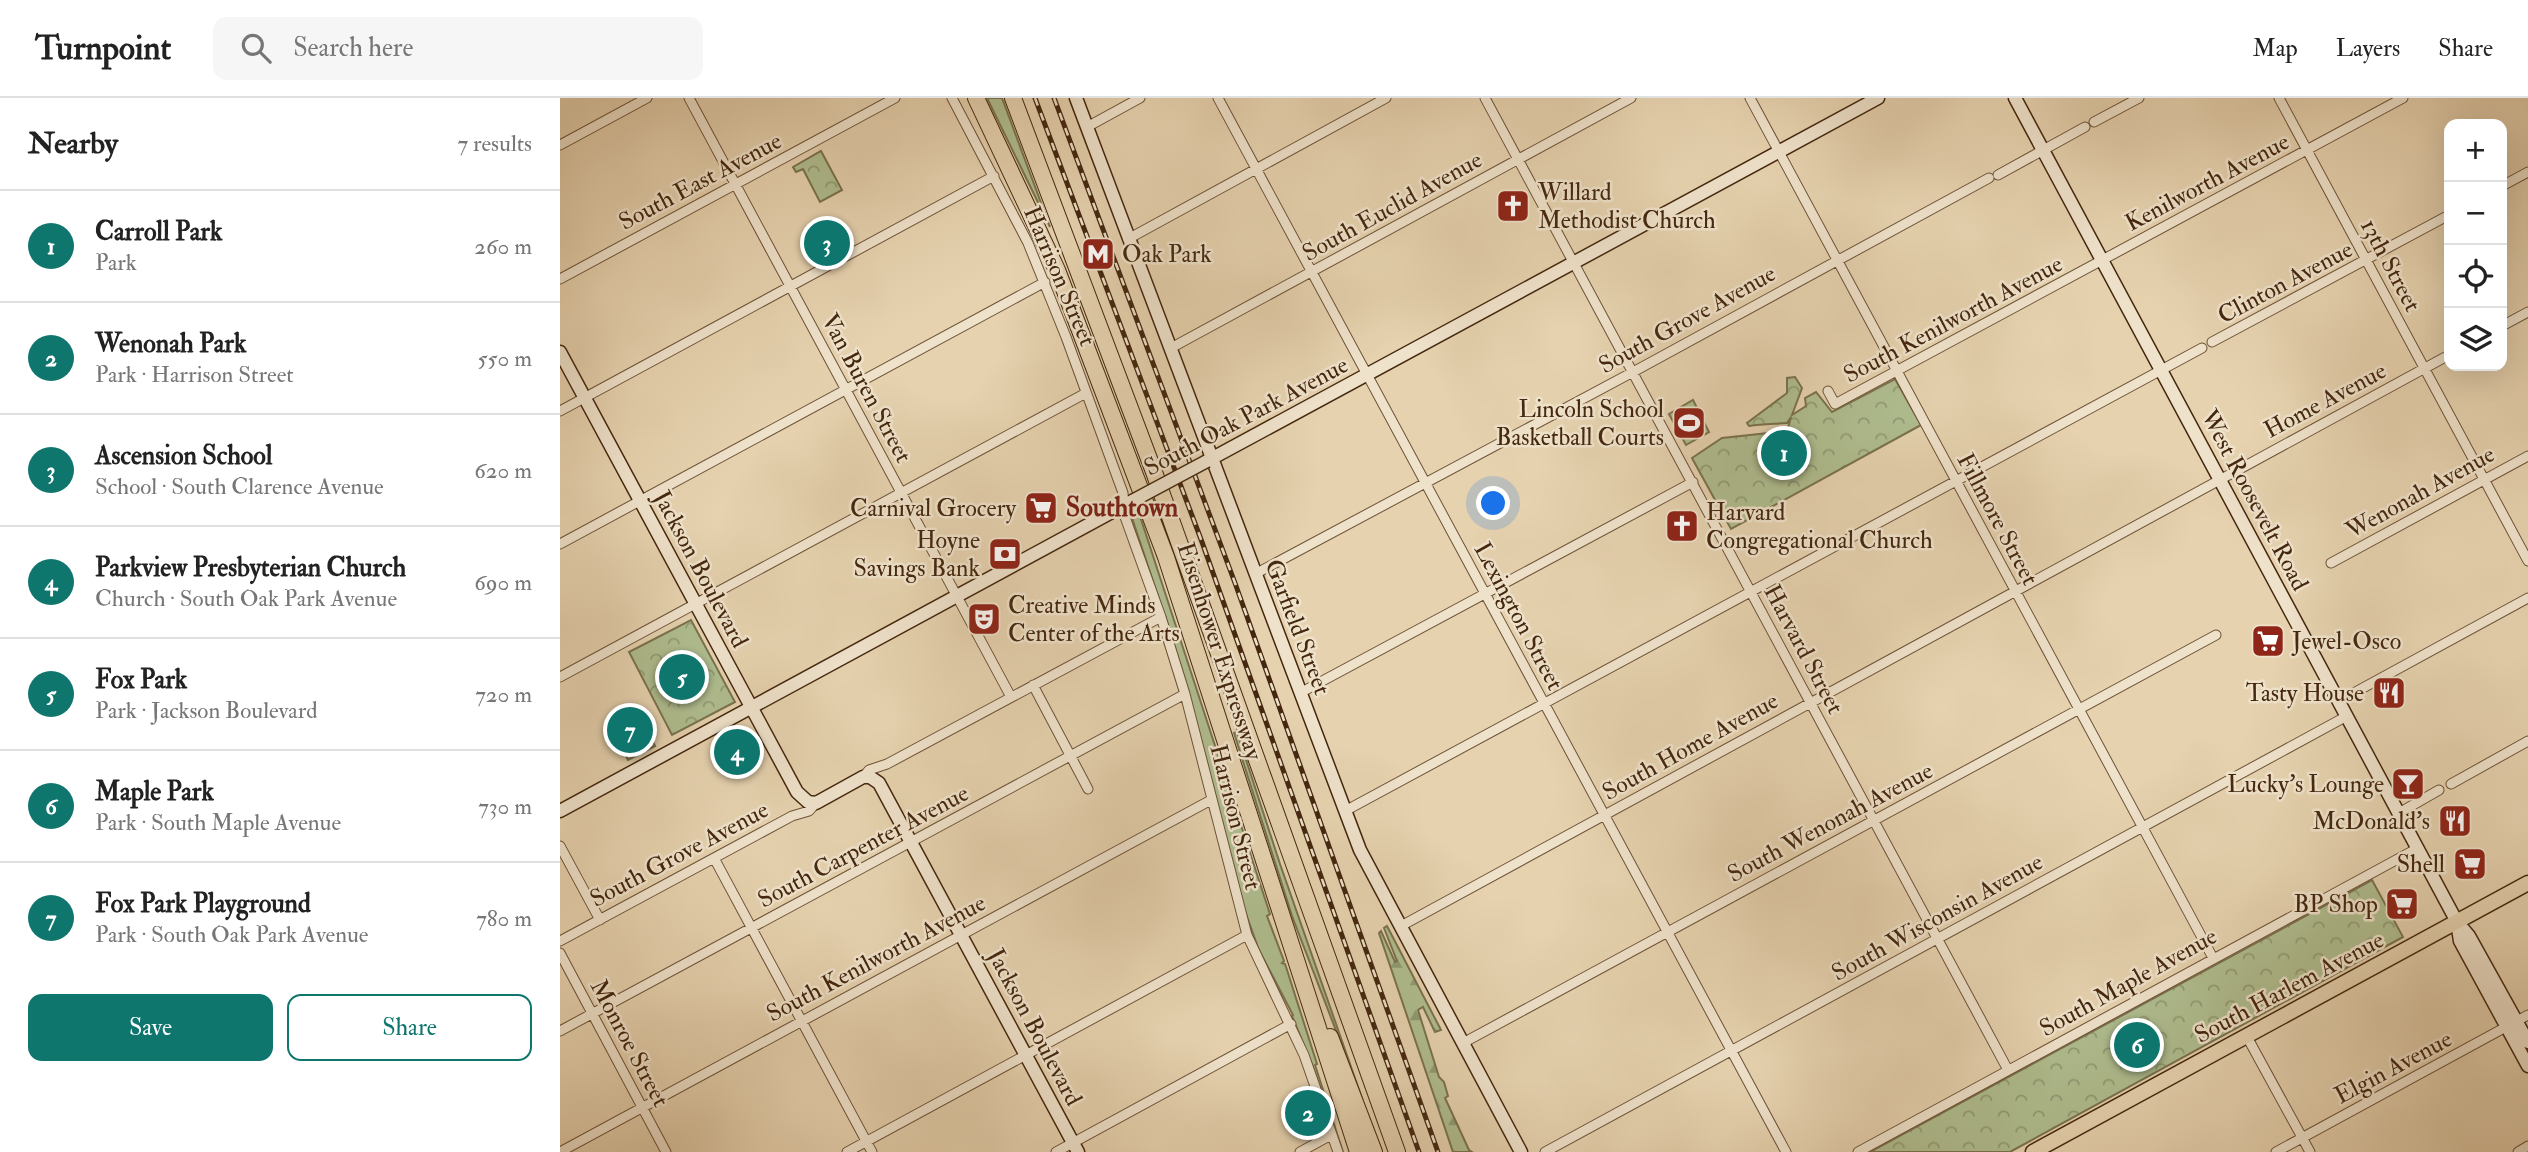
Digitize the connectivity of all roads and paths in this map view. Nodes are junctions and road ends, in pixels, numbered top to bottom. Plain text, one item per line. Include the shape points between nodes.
1 (647, 98) edge
2 (690, 98) edge
3 (895, 98) edge
4 (952, 98) edge
5 (976, 98) edge
6 (1013, 98) edge
7 (1076, 98) edge
8 (1140, 98) edge
9 (1218, 98) edge
10 (1386, 98) edge
11 (1485, 98) edge
12 (1631, 98) edge
13 (1750, 98) edge
14 (1878, 98) edge
15 (2015, 98) edge
16 (2139, 98) edge
17 (2279, 98) edge
18 (2403, 98) edge
19 (2095, 122) dead end
20 (1087, 127) junction
21 (2085, 127) dead end
22 (560, 145) edge
23 (2043, 150) junction
24 (2307, 150) junction
25 (1778, 151) junction
26 (1518, 159) junction
27 (1256, 169) junction
28 (2528, 172) edge
29 (994, 176) junction
30 (2507, 183) edge
31 (736, 184) junction
32 (2444, 218) edge
33 (1128, 239) junction
34 (1837, 260) junction
35 (2366, 260) junction
36 (2102, 261) junction
37 (1573, 262) junction
38 (1312, 271) junction
39 (560, 279) edge
40 (1045, 282) junction
41 (791, 287) junction
42 (2528, 312) edge
43 (2507, 323) edge
44 (2212, 342) dead end
45 (1171, 348) junction
46 (2202, 348) dead end
47 (560, 352) edge
48 (2444, 358) edge
49 (2424, 368) junction
50 (2161, 370) junction
51 (1897, 371) junction
52 (1633, 372) junction
53 (1367, 374) junction
54 (846, 390) junction
55 (1828, 391) dead end
56 (1086, 393) junction
57 (584, 398) junction
58 (560, 411) edge
59 (2528, 456) edge
60 (1210, 459) junction
61 (2220, 479) junction
62 (2484, 480) junction
63 (1956, 481) junction
64 (1693, 482) junction
65 (1426, 483) junction
66 (901, 493) junction
67 (640, 501) junction
68 (1129, 502) junction
69 (560, 544) edge
70 (2528, 561) edge
71 (2331, 563) dead end
72 (1255, 574) junction
73 (2015, 590) junction
74 (1751, 591) junction
75 (956, 595) junction
76 (1486, 595) junction
77 (2528, 598) edge
78 (696, 604) junction
79 (1161, 617) junction
80 (2216, 635) dead end
81 (560, 677) edge
82 (1033, 685) junction
83 (1300, 693) junction
84 (1185, 694) junction
85 (1011, 697) junction
86 (2339, 701) junction
87 (1811, 702) junction
88 (1544, 703) junction
89 (751, 707) junction
90 (2079, 709) junction
91 (2347, 716) junction
92 (2528, 741) edge
93 (1070, 756) junction
94 (867, 777) junction
95 (2451, 784) dead end
96 (1088, 789) dead end
97 (2439, 790) dead end
98 (1211, 800) junction
99 (812, 803) junction
100 (560, 811) edge
101 (1345, 811) junction
102 (2399, 813) junction
103 (1605, 815) junction
104 (1874, 820) junction
105 (2143, 827) junction
106 (911, 842) junction
107 (560, 846) edge
108 (2418, 848) junction
109 (714, 858) junction
110 (2528, 883) edge
111 (600, 920) junction
112 (2457, 922) junction
113 (1401, 926) junction
114 (752, 928) junction
115 (1667, 932) junction
116 (1247, 934) junction
117 (961, 935) junction
118 (1938, 939) junction
119 (560, 941) edge
120 (560, 953) edge
121 (2213, 958) junction
122 (1302, 982) junction
123 (592, 1014) junction
124 (802, 1021) junction
125 (2517, 1021) edge
126 (1291, 1024) junction
127 (560, 1031) edge
128 (2246, 1035) junction
129 (1463, 1042) junction
130 (2528, 1042) edge
131 (1731, 1051) junction
132 (1026, 1055) junction
133 (2528, 1066) edge
134 (2008, 1070) junction
135 (1369, 1073) junction
136 (642, 1107) junction
137 (1331, 1135) junction
138 (2302, 1138) junction
139 (866, 1142) junction
140 (2528, 1146) edge
141 (1076, 1147) edge
142 (2040, 1150) edge
143 (560, 1152) edge
144 (666, 1152) edge
145 (847, 1152) edge
146 (872, 1152) edge
147 (1056, 1152) edge
148 (1300, 1152) edge
149 (1338, 1152) edge
150 (1358, 1152) edge
151 (1374, 1152) edge
152 (1384, 1152) edge
153 (1397, 1152) edge
154 (1521, 1152) edge
155 (1545, 1152) edge
156 (1786, 1152) edge
157 (1858, 1152) edge
158 (2276, 1152) edge
159 (2311, 1152) edge
160 (2518, 1152) edge

1 - 22 street
2 - 31 street, Van Buren Street
3 - 31 street, South East Avenue
4 - 29 street, Harrison Street
5 - 122 highway, Eisenhower Expressway via 1057,270 1166,557
6 - 135 highway, Eisenhower Expressway via 1154,472
7 - 20 street, Garfield Street
8 - 20 street
9 - 27 street, Lexington Street
10 - 27 street
11 - 26 street, Harvard Street
12 - 26 street, South Euclid Avenue
13 - 25 street, Fillmore Street
14 - 25 street, South Oak Park Avenue
15 - 23 street, West Roosevelt Road
16 - 19 street
17 - 24 street, 13th Street
18 - 24 street, Kenilworth Avenue
20 - 33 street, Garfield Street
21 - 23 street, South Grove Avenue
23 - 34 street, South Grove Avenue
23 - 36 street, West Roosevelt Road
24 - 35 street, 13th Street
24 - 36 street, Kenilworth Avenue
25 - 34 street, Fillmore Street
25 - 37 street, South Oak Park Avenue
26 - 37 street, Harvard Street
26 - 38 street, South Euclid Avenue
27 - 33 street
27 - 38 street, Lexington Street
28 - 30 street
29 - 40 street, Harrison Street
29 - 41 street
31 - 39 street, South East Avenue
31 - 41 street, Van Buren Street
32 - 35 street, Clinton Avenue
33 - 45 street, Garfield Street
34 - 51 street, Fillmore Street
34 - 52 street, South Grove Avenue
35 - 44 street, Clinton Avenue
35 - 49 street, 13th Street
36 - 50 street, West Roosevelt Road
36 - 51 street, South Kenilworth Avenue
37 - 52 street, Harvard Street
37 - 53 street, South Oak Park Avenue
38 - 45 street, South Euclid Avenue
38 - 53 street, Lexington Street
40 - 54 street
40 - 56 street, Harrison Street
41 - 54 street, Van Buren Street
41 - 57 street
42 - 43 street
45 - 60 street, Garfield Street
46 - 50 street, Clinton Avenue
47 - 57 street, Jackson Boulevard
48 - 49 street, Home Avenue
49 - 61 street, Home Avenue
49 - 62 street, 13th Street
50 - 61 street, West Roosevelt Road
50 - 63 street, Clinton Avenue
51 - 55 street, South Kenilworth Avenue via 1835,404
51 - 63 street, Fillmore Street
52 - 64 street, Harvard Street
52 - 65 street, South Grove Avenue
53 - 60 street, South Oak Park Avenue
53 - 65 street, Lexington Street
54 - 66 street, Van Buren Street
54 - 67 street
56 - 66 street
56 - 68 street, Harrison Street
57 - 58 street
57 - 67 street, Jackson Boulevard
59 - 62 street, Wenonah Avenue
60 - 68 street, South Oak Park Avenue, bridge
60 - 72 street, Garfield Street
61 - 73 street, South Home Avenue
61 - 86 street, West Roosevelt Road
62 - 70 street, 13th Street
62 - 71 street, Wenonah Avenue
63 - 73 street, Fillmore Street
63 - 74 street, Clinton Avenue
64 - 74 street, Harvard Street
64 - 76 street
65 - 72 street, South Grove Avenue
65 - 76 street, Lexington Street
66 - 75 street, Van Buren Street
66 - 78 street
67 - 69 street
67 - 78 street, Jackson Boulevard
68 - 75 street, South Oak Park Avenue
68 - 79 street, Harrison Street via 1125,517
72 - 83 street, Garfield Street
73 - 87 street, South Home Avenue
73 - 90 street, Fillmore Street
74 - 87 street, Harvard Street
74 - 88 street, Clinton Avenue
75 - 85 street, Van Buren Street
75 - 89 street, South Oak Park Avenue
76 - 83 street
76 - 88 street, Lexington Street
77 - 86 street
78 - 81 street
78 - 89 street, Jackson Boulevard
79 - 82 street, South Grove Avenue
79 - 84 street, Harrison Street
80 - 90 street, South Wenonah Avenue
82 - 85 street, South Grove Avenue
82 - 93 street
83 - 101 street, Garfield Street
84 - 93 street, South Carpenter Avenue
84 - 98 street, Harrison Street
85 - 94 street, South Grove Avenue via 869,770
86 - 91 street, West Roosevelt Road
87 - 103 street, South Home Avenue
87 - 104 street, Harvard Street
88 - 101 street, Clinton Avenue
88 - 103 street, Lexington Street
89 - 99 street, Jackson Boulevard via 797,792
89 - 100 street, South Oak Park Avenue
90 - 104 street, South Wenonah Avenue
90 - 105 street, Fillmore Street
91 - 102 street, West Roosevelt Road
91 - 105 street, South Wisconsin Avenue
92 - 95 street
93 - 96 street
93 - 106 street, South Carpenter Avenue
94 - 99 street, South Grove Avenue
94 - 106 street, Jackson Boulevard via 878,783
97 - 102 street
98 - 116 street, Harrison Street
98 - 117 street, South Kenilworth Avenue
99 - 109 street, South Grove Avenue via 809,811
101 - 113 street, Garfield Street via 1360,850
102 - 108 street, West Roosevelt Road
103 - 113 street, South Home Avenue
103 - 115 street, Lexington Street
104 - 115 street, South Wenonah Avenue
104 - 118 street, Harvard Street
105 - 118 street, South Wisconsin Avenue
105 - 121 street, Fillmore Street
106 - 114 street, South Carpenter Avenue
106 - 117 street, Jackson Boulevard
107 - 111 street
108 - 112 street, West Roosevelt Road
108 - 121 street, South Maple Avenue
109 - 111 street, South Grove Avenue
109 - 114 street
110 - 112 main road, South Harlem Avenue
111 - 119 street, South Grove Avenue
112 - 125 street, West Roosevelt Road
112 - 128 main road, South Harlem Avenue
113 - 129 street, Garfield Street
114 - 123 street, South Carpenter Avenue
114 - 124 street
115 - 129 street, South Wenonah Avenue
115 - 131 street, Lexington Street
116 - 126 street, Harrison Street
116 - 132 street
117 - 124 street, South Kenilworth Avenue
117 - 132 street, Jackson Boulevard
118 - 131 street, South Wisconsin Avenue
118 - 134 street, Harvard Street
120 - 123 street, Monroe Street
121 - 134 street, South Maple Avenue
122 - 150 highway, Eisenhower Expressway
122 - 151 highway via 1327,1027
123 - 127 street, South Carpenter Avenue
123 - 136 street, Monroe Street
124 - 136 street, South Kenilworth Avenue
124 - 139 street
125 - 130 street
125 - 133 street
125 - 138 street, Elgin Avenue
126 - 137 street, Harrison Street
126 - 141 street
128 - 138 street
128 - 142 main road, South Harlem Avenue
129 - 154 street, Garfield Street
131 - 155 street, South Wisconsin Avenue
131 - 156 street, Lexington Street
132 - 139 street
132 - 141 street, Jackson Boulevard
134 - 157 street, South Maple Avenue
135 - 152 highway via 1372,1110
135 - 153 highway, Eisenhower Expressway
136 - 143 street, South Kenilworth Avenue
136 - 144 street, Monroe Street
137 - 148 street
137 - 149 street, Harrison Street
138 - 158 street, Elgin Avenue
138 - 159 street
139 - 145 street
139 - 146 street
140 - 160 street
141 - 147 street

